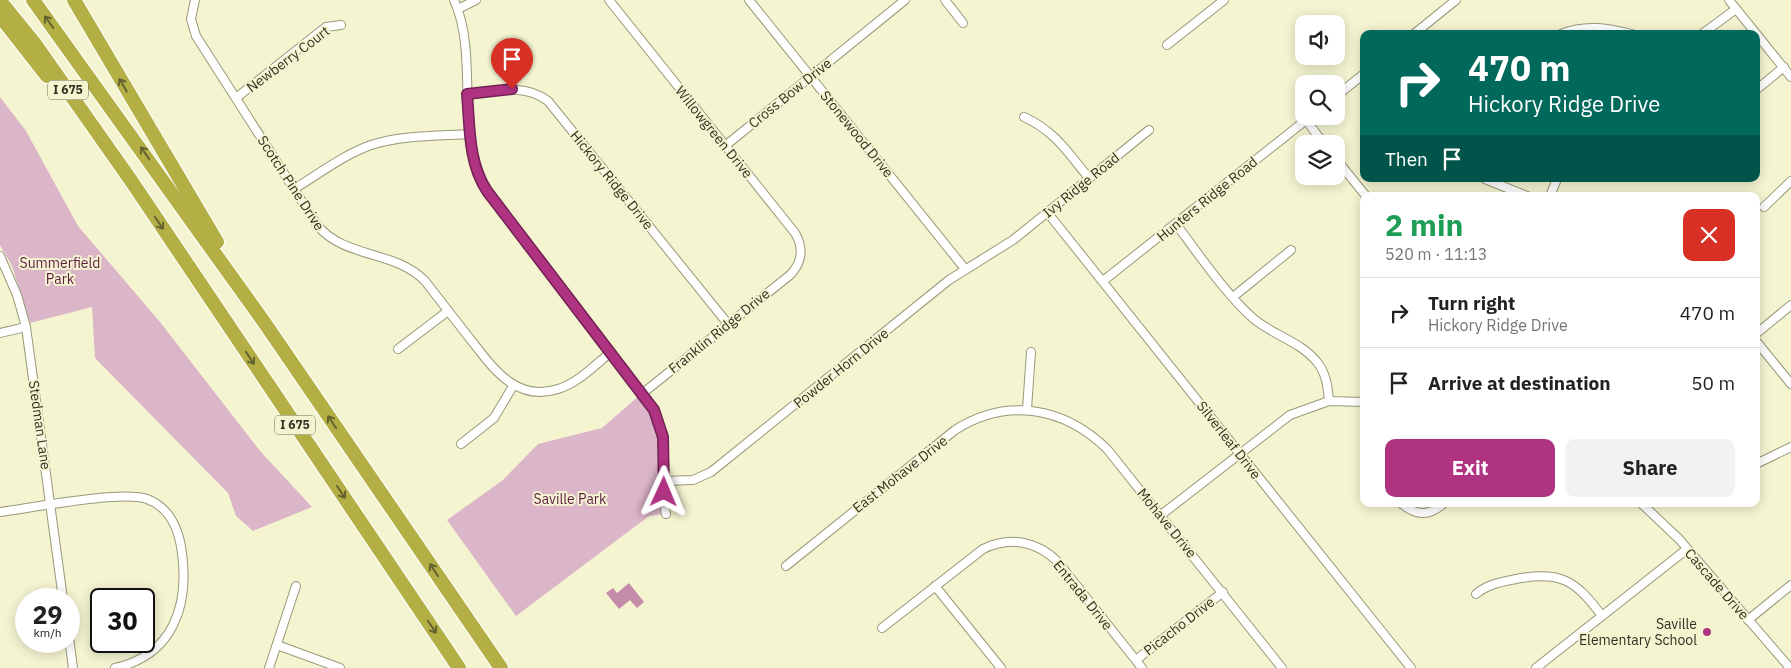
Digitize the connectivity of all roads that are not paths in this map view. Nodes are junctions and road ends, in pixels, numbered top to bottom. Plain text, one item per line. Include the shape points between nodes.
1 (33, 0) edge
2 (74, 0) edge
3 (195, 0) edge
4 (454, 0) edge
5 (476, 0) edge
6 (608, 0) edge
7 (749, 0) edge
8 (905, 0) edge
9 (945, 0) edge
10 (1224, 0) edge
11 (1456, 0) edge
12 (1729, 0) edge
13 (0, 1) edge
14 (458, 9) junction
15 (1736, 9) junction
16 (0, 16) edge
17 (963, 23) dead end
18 (341, 24) dead end
19 (1419, 30) edge
20 (1572, 30) edge
21 (1614, 30) edge
22 (1707, 30) edge
23 (1753, 30) edge
24 (1760, 38) edge
25 (1168, 45) dead end
26 (1784, 67) junction
27 (810, 77) junction
28 (1360, 77) edge
29 (1791, 77) edge
30 (1760, 87) edge
31 (1345, 89) edge
32 (467, 94) junction
33 (236, 98) junction
34 (1024, 116) dead end
35 (1299, 125) edge
36 (1149, 130) dead end
37 (471, 134) junction
38 (725, 146) junction
39 (1345, 170) edge
40 (1089, 178) junction
41 (1791, 181) edge
42 (132, 182) junction
43 (1492, 182) edge
44 (294, 189) junction
45 (1363, 192) edge
46 (1517, 192) edge
47 (1764, 207) dead end
48 (1048, 212) junction
49 (1176, 224) junction
50 (1013, 240) joint
51 (1291, 250) dead end
52 (0, 256) edge
53 (965, 268) junction
54 (795, 270) joint
55 (1103, 281) junction
56 (1233, 297) junction
57 (1791, 305) edge
58 (448, 311) junction
59 (264, 322) junction
60 (728, 324) junction
61 (26, 326) junction
62 (1760, 331) edge
63 (0, 333) edge
64 (1760, 346) edge
65 (398, 349) dead end
66 (611, 352) junction
67 (1031, 352) dead end
68 (1791, 384) edge
69 (513, 386) junction
70 (643, 393) junction
71 (1329, 401) junction
72 (1360, 402) edge
73 (1027, 409) junction
74 (461, 444) dead end
75 (1791, 447) edge
76 (1239, 453) junction
77 (1760, 462) edge
78 (664, 481) junction
79 (51, 505) junction
80 (1406, 507) edge
81 (1437, 507) edge
82 (1646, 507) edge
83 (0, 512) edge
84 (666, 514) dead end
85 (1161, 515) junction
86 (1686, 549) junction
87 (786, 566) dead end
88 (1791, 585) edge
89 (296, 586) dead end
90 (935, 586) junction
91 (62, 588) edge
92 (1223, 592) junction
93 (1476, 594) dead end
94 (1602, 616) junction
95 (1748, 620) junction
96 (882, 628) dead end
97 (277, 646) junction
98 (71, 653) edge
99 (1136, 660) junction
100 (73, 668) edge
101 (115, 668) edge
102 (269, 668) edge
103 (340, 668) edge
104 (459, 668) edge
105 (501, 668) edge
106 (1001, 668) edge
107 (1142, 668) edge
108 (1282, 668) edge
109 (1411, 668) edge
110 (1536, 668) edge
111 (1790, 668) edge

59 -> 1 highway, I 675
59 -> 2 highway
3 - 33 street, Scotch Pine Drive via 191,12 194,31
4 - 14 street
5 - 14 street
6 - 38 street, Willowgreen Drive
7 - 27 street, Stonewood Drive
8 - 27 street, Cross Bow Drive
9 - 17 street
10 - 25 street
11 - 19 street
12 - 15 street
13 - 42 highway, I 675 via 36,44
14 - 32 street
15 - 22 street
15 - 23 street
16 - 42 highway
18 - 33 street, Newberry Court via 326,27
20 - 21 street via 1600,27
24 - 26 street
26 - 29 street
26 - 30 street
27 - 38 street, Cross Bow Drive
27 - 53 street, Stonewood Drive
28 - 31 street
32 - 37 street
32 - 60 street, Hickory Ridge Drive via 520,89 536,93 548,101
33 - 44 street, Scotch Pine Drive
34 - 40 street via 1047,128
35 - 49 street, Hunters Ridge Road
36 - 40 street, Ivy Ridge Road
37 - 44 street via 371,145 346,156
37 - 66 street via 474,163 487,191
38 - 54 street, Willowgreen Drive via 797,237 801,254
39 - 45 street
40 - 48 street, Ivy Ridge Road
41 - 47 street
42 -> 104 highway, I 675
43 - 46 street
44 - 58 street, Scotch Pine Drive via 329,238 345,247 414,271
48 - 50 street, Ivy Ridge Road
48 - 55 street, Silverleaf Drive
49 - 55 street, Hunters Ridge Road
49 - 56 street
50 - 53 street, Powder Horn Drive
51 - 56 street
52 - 61 street, Stedman Lane via 17,294
53 - 78 street, Powder Horn Drive via 711,472 694,480
54 - 60 street, Franklin Ridge Drive
55 - 76 street, Silverleaf Drive
56 - 71 street via 1262,326 1311,356 1322,370
57 - 62 street
58 - 65 street
58 - 69 street, Scotch Pine Drive via 495,372
105 -> 59 highway, I 675
60 - 70 street, Franklin Ridge Drive
61 - 63 street
61 - 79 street, Stedman Lane
64 - 68 street
66 - 69 street, Scotch Pine Drive via 574,381 558,389 535,392
66 - 70 street
67 - 73 street
69 - 74 street via 494,418
70 - 78 street via 661,428
71 - 72 street
71 - 76 street via 1290,415
73 - 85 street, Mohave Drive via 1058,417 1095,438
73 - 87 street, East Mohave Drive via 981,416 955,430
75 - 77 street
76 - 85 street
76 - 109 street, Silverleaf Drive
78 - 84 street
79 - 83 street
79 - 91 street, Stedman Lane
79 - 101 street via 134,496 157,504 176,526 185,585 176,621 153,650 132,663
80 - 81 street via 1415,513 1425,514
82 - 86 street, Cascade Drive
85 - 92 street, Mohave Drive
86 - 94 street
86 - 95 street, Cascade Drive
88 - 95 street
89 - 97 street
90 - 96 street
90 - 99 street, Entrada Drive via 993,544 1012,541 1033,545 1051,556
90 - 106 street
92 - 99 street, Picacho Drive
92 - 108 street, Mohave Drive
93 - 94 street via 1500,582 1548,575 1573,584
94 - 110 street
95 - 111 street, Cascade Drive
97 - 102 street
97 - 103 street
98 - 100 street
99 - 107 street, Entrada Drive

